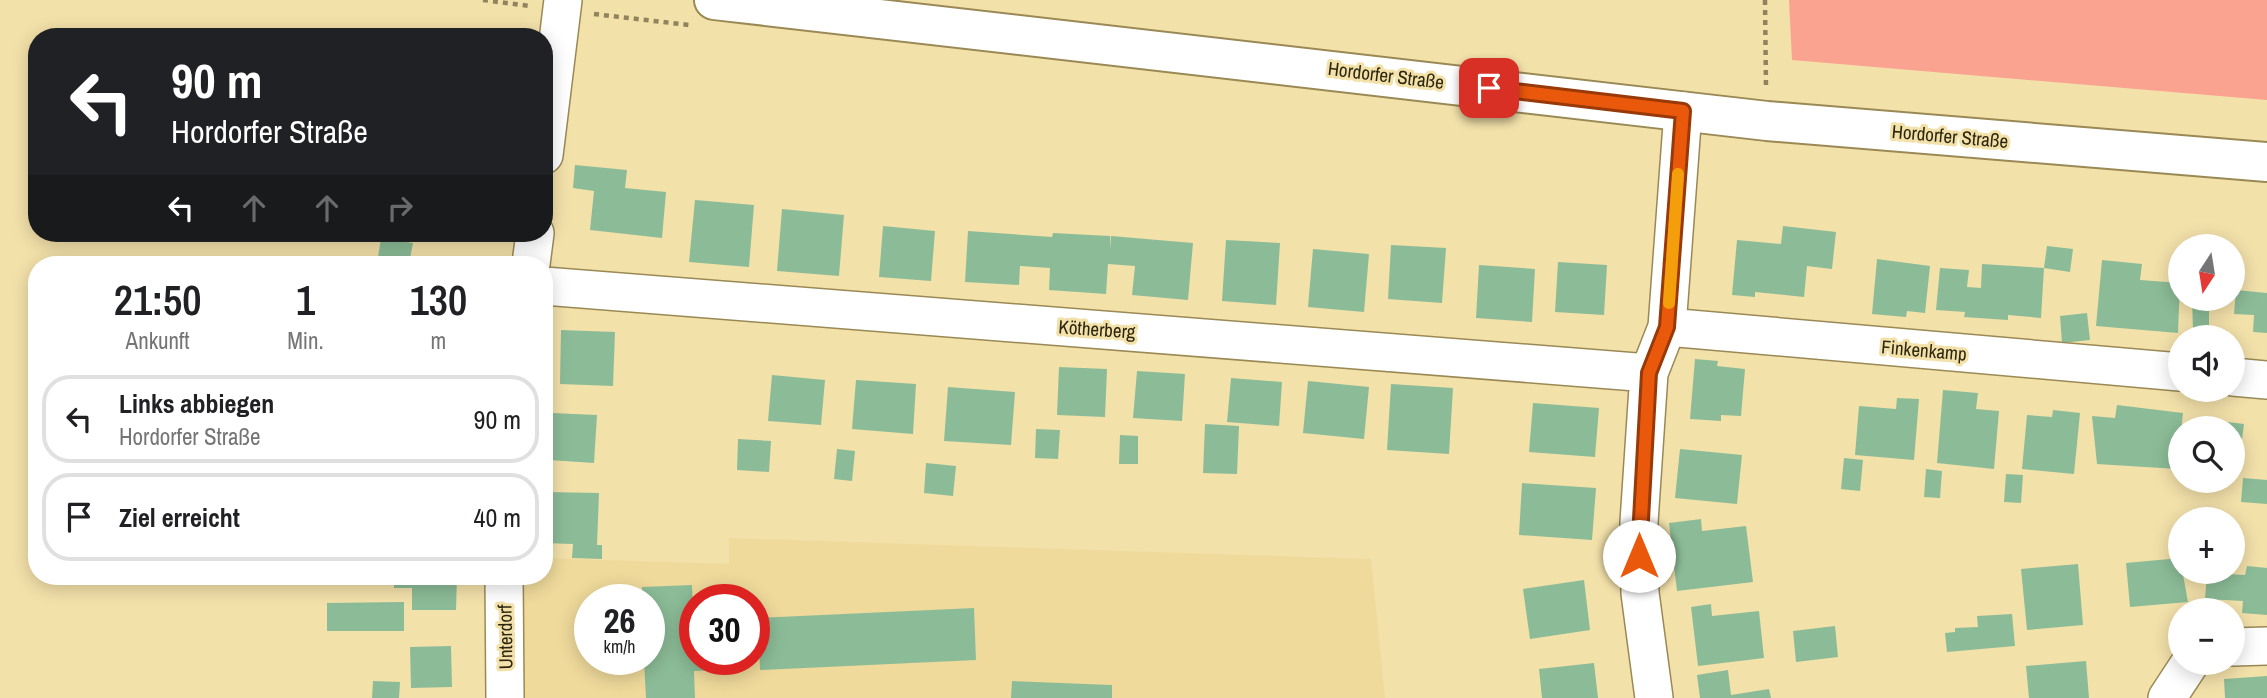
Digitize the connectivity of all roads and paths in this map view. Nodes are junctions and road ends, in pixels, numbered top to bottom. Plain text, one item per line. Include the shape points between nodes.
1 (562, 0) edge
2 (715, 0) edge
3 (1765, 0) edge
4 (553, 78) edge
5 (1683, 111) junction
6 (1767, 121) junction
7 (2267, 162) edge
8 (553, 287) edge
9 (1667, 327) junction
10 (2168, 371) edge
11 (1649, 373) junction
12 (2245, 378) edge
13 (2267, 380) edge
14 (504, 585) edge
15 (2267, 646) edge
16 (2245, 647) edge
17 (2182, 675) edge
18 (505, 698) edge
19 (1654, 698) edge
20 (2167, 698) edge

1 - 4 street
2 - 5 main road, Hordorfer Straße
3 - 6 path
5 - 6 main road, Hordorfer Straße
5 - 9 street
6 - 7 main road, Hordorfer Straße
8 - 11 street, Kötherberg
9 - 10 street, Finkenkamp
9 - 11 street
11 - 19 street via 1639,556
12 - 13 street
14 - 18 street, Unterdorf
15 - 16 street
17 - 20 street

